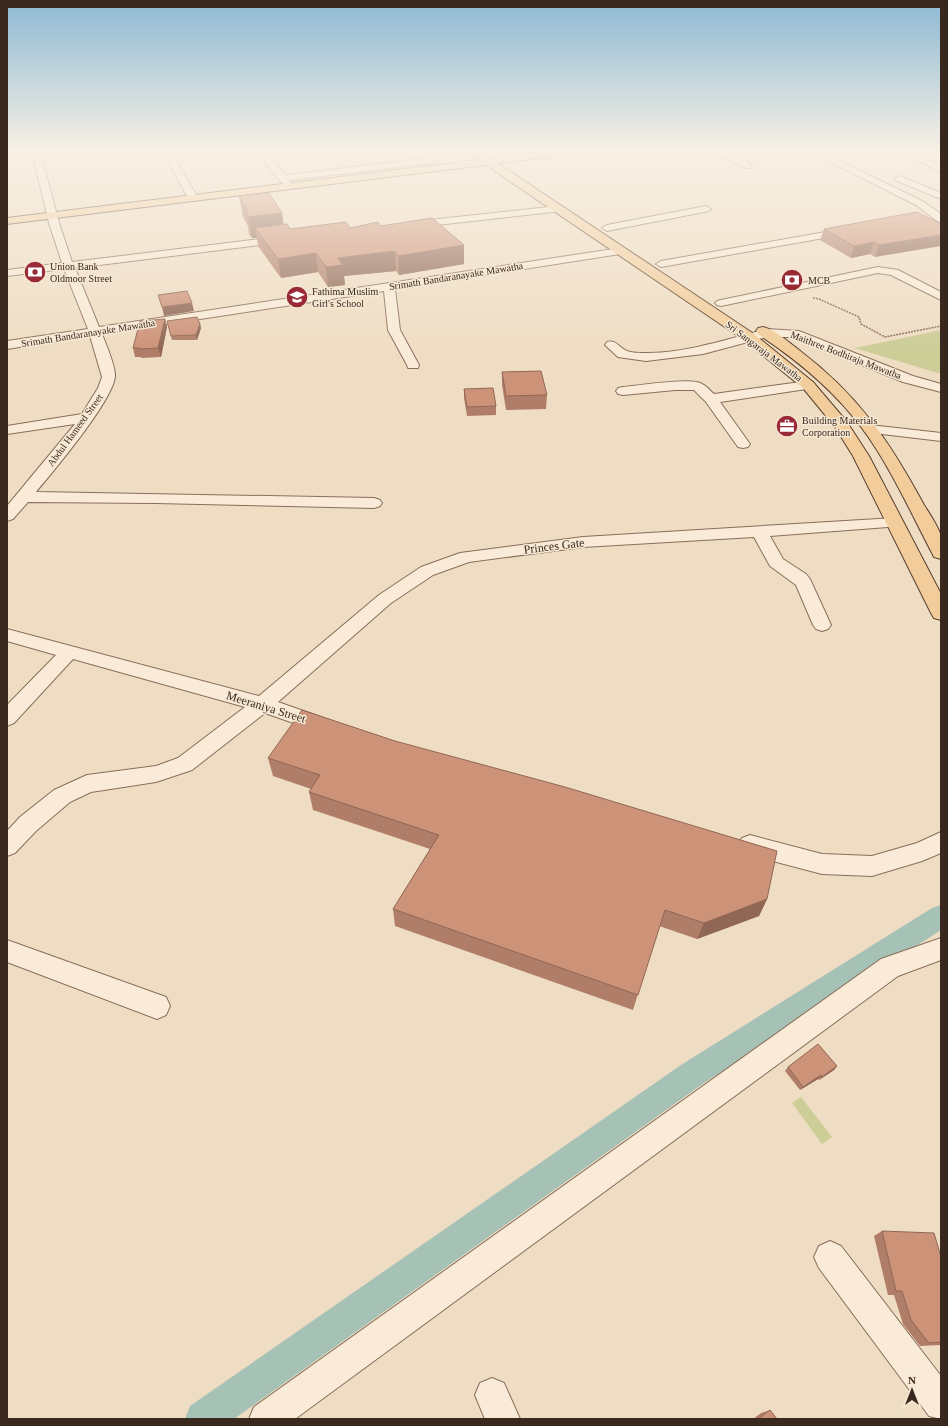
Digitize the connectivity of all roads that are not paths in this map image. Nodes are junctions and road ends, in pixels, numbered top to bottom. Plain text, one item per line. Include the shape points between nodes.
1 (33, 218) edge
2 (53, 218) edge
3 (479, 218) edge
4 (573, 218) edge
5 (655, 218) edge
6 (7, 221) edge
7 (400, 226) edge
8 (604, 226) joint
9 (857, 229) edge
10 (298, 237) edge
11 (620, 244) junction
12 (640, 249) dead end
13 (661, 264) junction
14 (67, 265) junction
15 (7, 273) edge
16 (388, 286) junction
17 (941, 297) edge
18 (721, 303) junction
19 (96, 331) junction
20 (767, 333) junction
21 (749, 337) junction
22 (7, 345) edge
23 (611, 346) dead end
24 (413, 365) dead end
25 (808, 385) junction
26 (941, 388) edge
27 (623, 391) dead end
28 (711, 399) junction
29 (86, 418) junction
30 (870, 429) junction
31 (7, 430) edge
32 (941, 437) edge
33 (743, 444) dead end
34 (25, 497) junction
35 (374, 503) dead end
36 (7, 516) edge
37 (895, 523) junction
38 (759, 531) junction
39 (941, 553) edge
40 (941, 612) edge
41 (822, 626) dead end
42 (7, 635) edge
43 (70, 651) junction
44 (262, 704) junction
45 (7, 718) edge
46 (337, 729) edge
47 (729, 839) edge
48 (941, 842) edge
49 (7, 846) edge
50 (941, 949) edge
51 (7, 951) edge
52 (157, 1006) dead end
53 (830, 1257) dead end
54 (941, 1404) edge
55 (266, 1419) edge

1 - 6 main road
2 - 14 street, Abdul Hameed Street
3 - 7 street
4 - 11 main road
5 - 8 street
8 - 11 main road
9 - 13 street
10 - 14 street
11 - 16 street, Srimath Bandaranayake Mawatha
11 - 21 main road, Sri Sangaraja Mawatha
12 - 13 main road, Sri Sangaraja Mawatha
13 - 18 main road, Sri Sangaraja Mawatha
14 - 15 street
14 - 19 street, Abdul Hameed Street
16 - 19 street, Srimath Bandaranayake Mawatha
16 - 24 street via 394,330
17 - 18 street via 894,272 878,270
18 - 20 main road, Sri Sangaraja Mawatha
19 - 22 street, Srimath Bandaranayake Mawatha
19 - 29 street, Abdul Hameed Street via 109,377 103,394
20 - 21 street, Maithree Bodhiraja Mawatha
20 - 26 street, Maithree Bodhiraja Mawatha via 795,334 908,379
20 - 30 main road, Sri Sangaraja Mawatha via 829,382
21 - 23 street, Maithree Bodhiraja Mawatha via 703,350 646,357 622,354
21 - 25 main road, Sri Sangaraja Mawatha
25 - 28 street
25 - 37 main road, Sri Sangaraja Mawatha via 842,425
27 - 28 street via 697,386
28 - 33 street
29 - 31 street
29 - 34 street, Abdul Hameed Street
30 - 32 street
30 - 39 main road, Sri Sangaraja Mawatha via 888,456
34 - 35 street
34 - 36 street, Abdul Hameed Street
37 - 38 street, Princes Gate
37 - 40 main road, Sri Sangaraja Mawatha
38 - 41 street via 776,562 804,583
38 - 44 street, Princes Gate via 583,542 466,557 427,571 386,599
42 - 43 street, Meeraniya Street
43 - 44 street, Meeraniya Street
43 - 45 street
44 - 46 street, Meeraniya Street
44 - 49 street, Princes Gate via 185,764 156,774 87,784 62,796 28,824
47 - 48 street via 822,864 872,866 922,851
50 - 55 street via 890,967
51 - 52 street
53 - 54 street

